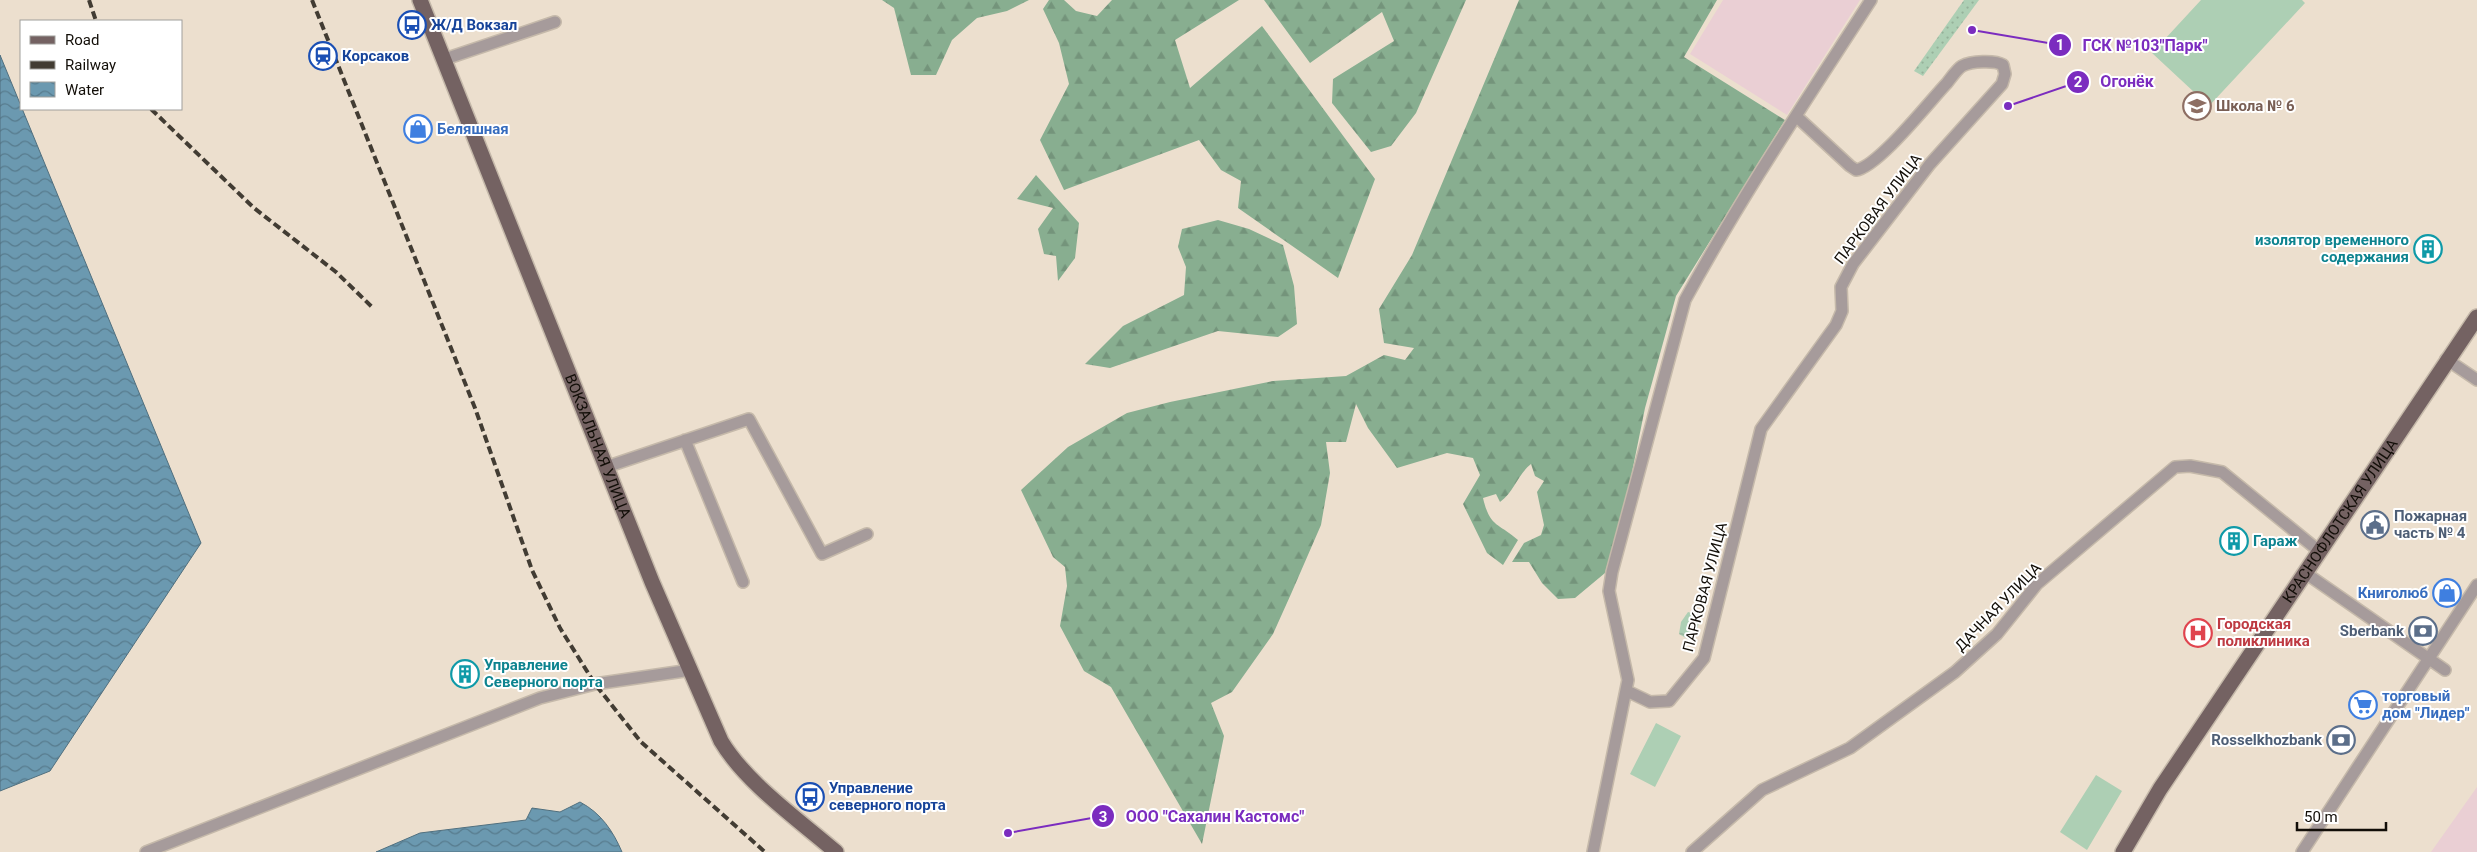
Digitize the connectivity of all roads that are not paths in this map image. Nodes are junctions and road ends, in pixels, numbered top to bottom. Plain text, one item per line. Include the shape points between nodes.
1 (420, 0) edge
2 (1871, 0) edge
3 (555, 22) dead end
4 (445, 59) junction
5 (1796, 116) junction
6 (2477, 317) edge
7 (2446, 359) junction
8 (2477, 380) edge
9 (686, 440) junction
10 (606, 467) junction
11 (867, 534) dead end
12 (2319, 551) junction
13 (2304, 572) junction
14 (743, 582) dead end
15 (2477, 585) edge
16 (2428, 658) junction
17 (691, 670) junction
18 (2445, 670) dead end
19 (1627, 691) junction
20 (146, 852) edge
21 (836, 852) edge
22 (1592, 852) edge
23 (1692, 852) edge
24 (2123, 852) edge
25 (2302, 852) edge

1 - 4 main road, ВОКЗАЛЬНАЯ УЛИЦА
2 - 5 street
3 - 4 street
4 - 10 main road, ВОКЗАЛЬНАЯ УЛИЦА
5 - 19 street via 1685,300 1609,591 1628,680
5 - 19 street, ПАРКОВАЯ УЛИЦА via 1850,166 1862,169 1888,147 1962,66 1989,61 2003,65 2002,84 1930,164 1853,264 1841,287 1842,310 1836,325 1762,429 1704,658 1669,702 1650,702
6 - 7 main road, КРАСНОФЛОТСКАЯ УЛИЦА
7 - 8 street
7 - 12 main road, КРАСНОФЛОТСКАЯ УЛИЦА
9 - 10 street
9 - 11 street via 749,419 822,554
9 - 14 street
10 - 17 main road, ВОКЗАЛЬНАЯ УЛИЦА
12 - 13 main road, КРАСНОФЛОТСКАЯ УЛИЦА
12 - 23 street, ДАЧНАЯ УЛИЦА via 2222,472 2190,466 2175,468 2037,584 1997,634 1955,672 1850,748 1762,790
13 - 16 street
13 - 24 main road, КРАСНОФЛОТСКАЯ УЛИЦА via 2160,789
15 - 16 street
16 - 18 street
16 - 25 street
17 - 20 street via 595,684 540,698
17 - 21 main road, ВОКЗАЛЬНАЯ УЛИЦА via 721,741 732,758 749,778
19 - 22 street

